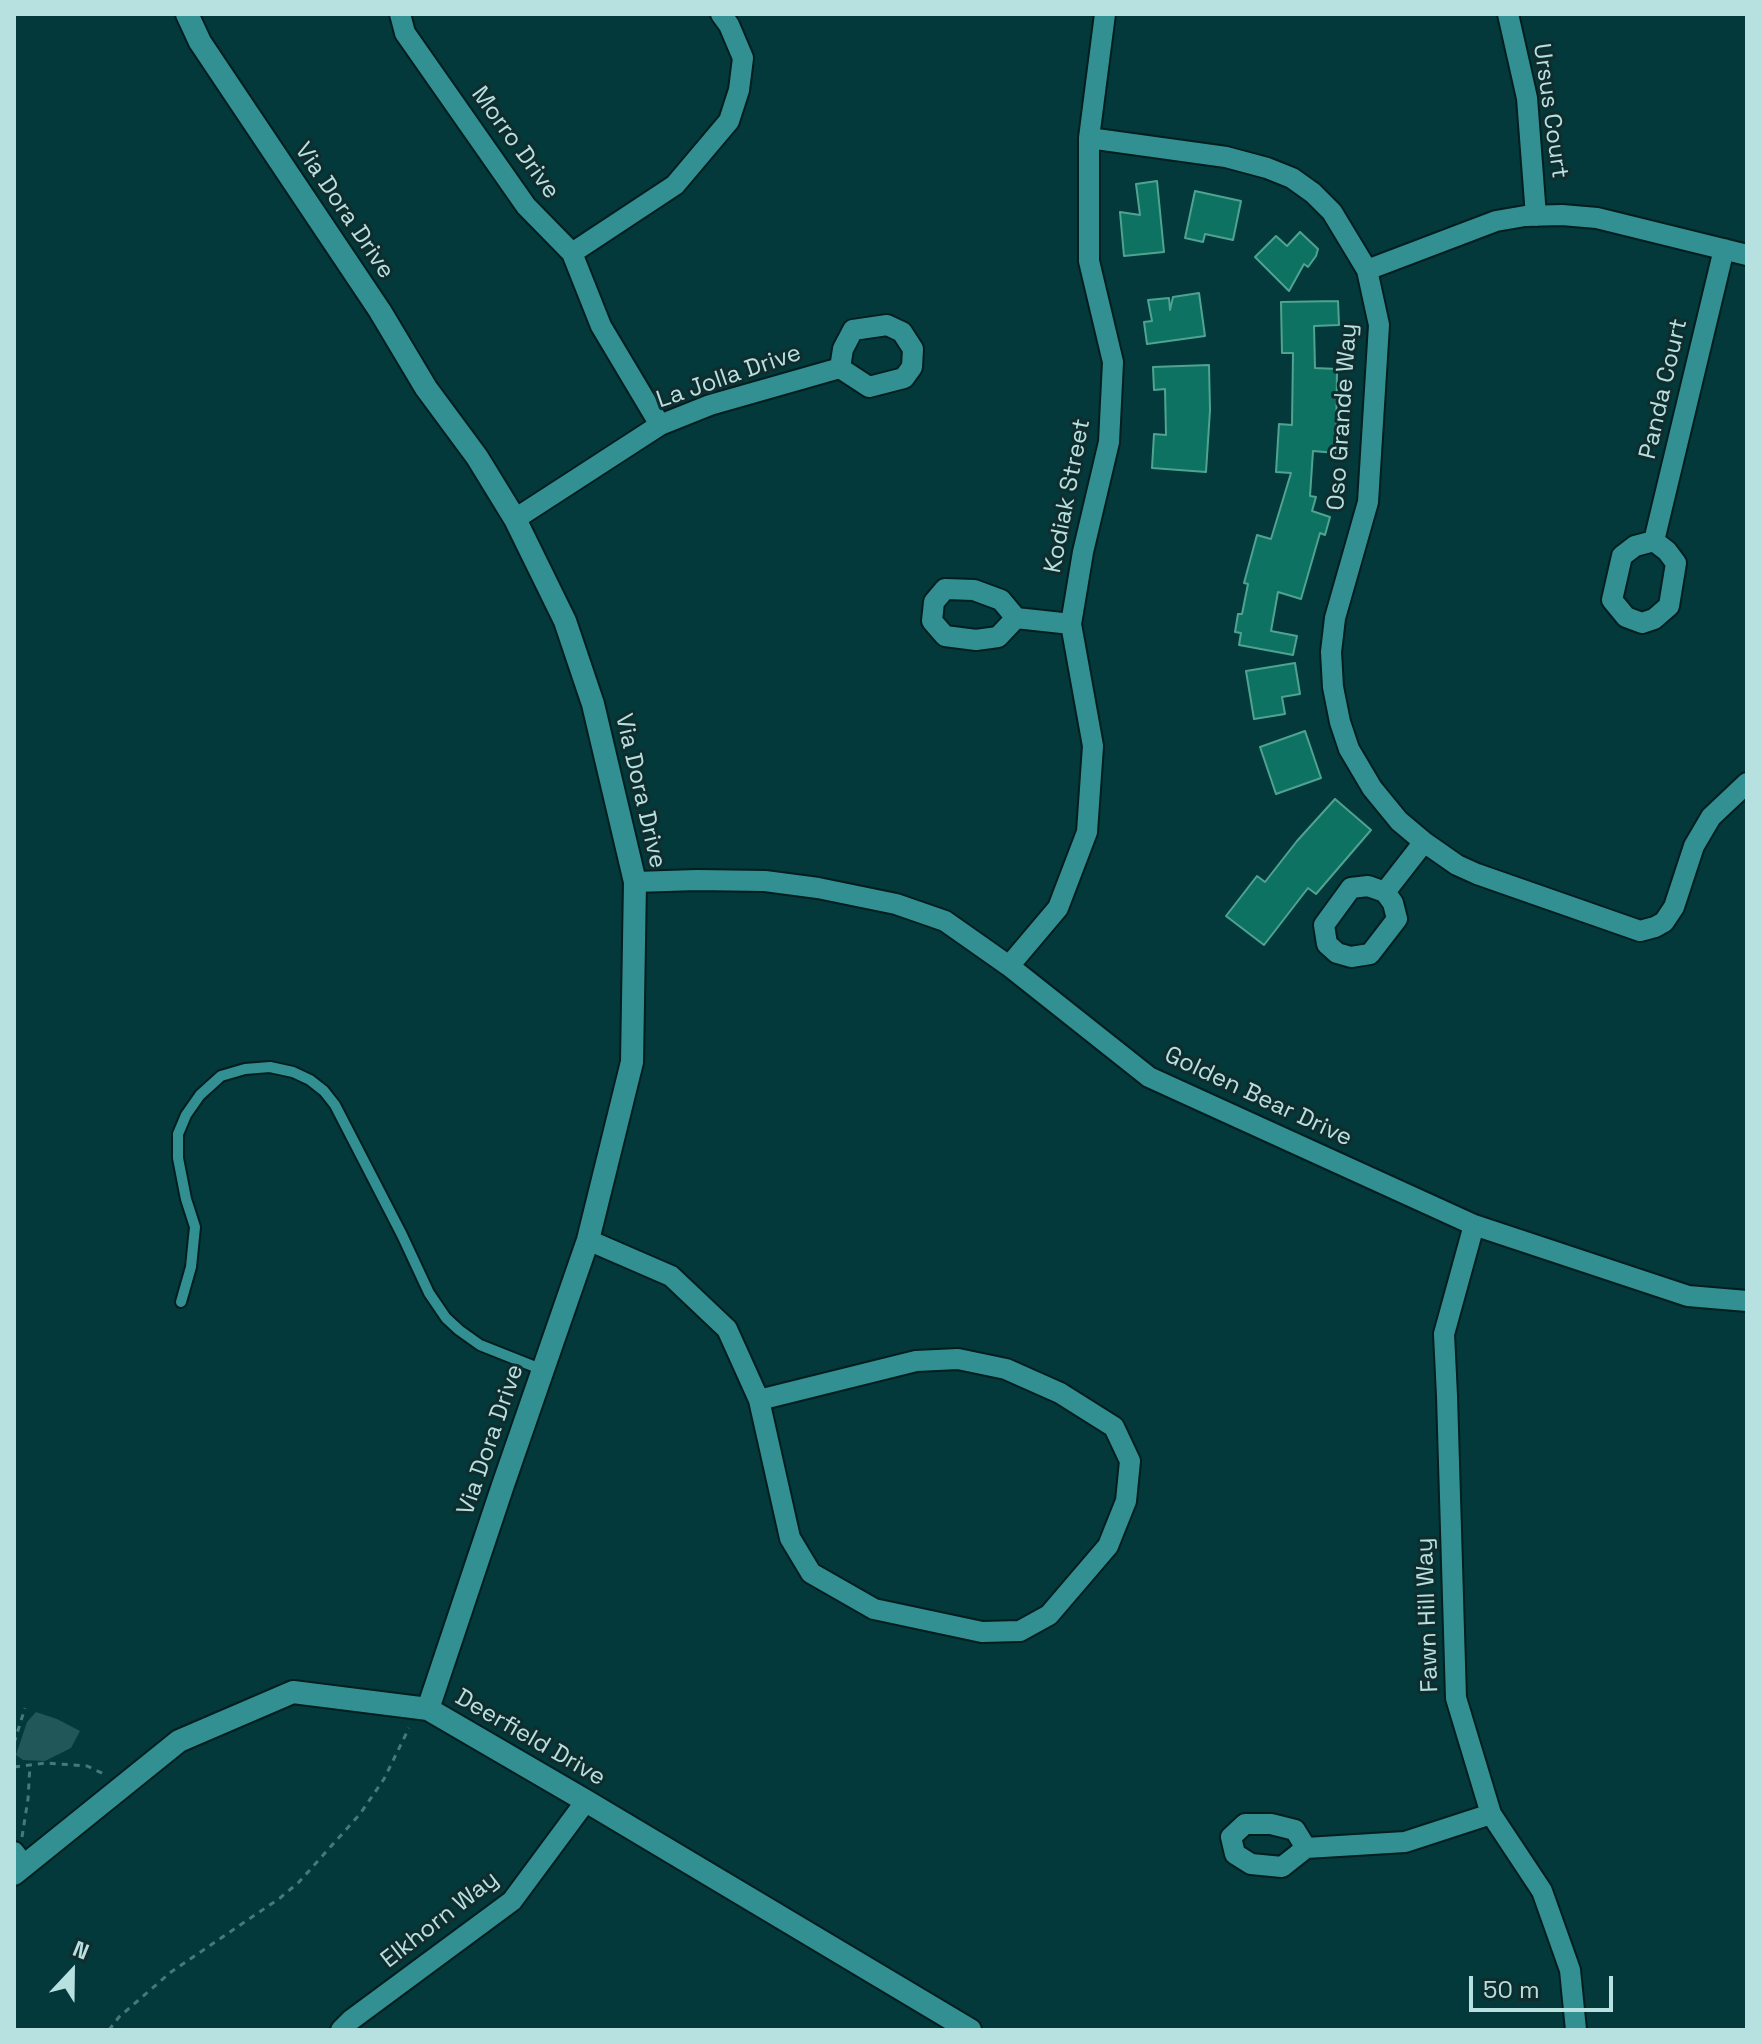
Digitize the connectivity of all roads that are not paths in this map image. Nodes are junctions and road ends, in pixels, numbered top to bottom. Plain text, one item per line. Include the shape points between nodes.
1 (187, 14) edge
2 (400, 14) edge
3 (721, 14) edge
4 (1105, 14) edge
5 (1508, 14) edge
6 (1089, 138) junction
7 (1536, 216) junction
8 (1724, 249) junction
9 (572, 253) junction
10 (1747, 255) edge
11 (1367, 270) junction
12 (840, 368) dead end
13 (660, 425) junction
14 (515, 519) junction
15 (1654, 541) dead end
16 (1016, 618) dead end
17 (1071, 624) junction
18 (1747, 783) edge
19 (1424, 842) junction
20 (635, 882) junction
21 (1385, 892) dead end
22 (1009, 966) junction
23 (1474, 1225) junction
24 (588, 1240) junction
25 (1747, 1301) edge
26 (181, 1302) dead end
27 (543, 1370) junction
28 (759, 1400) junction
29 (421, 1708) junction
30 (586, 1801) junction
31 (1491, 1814) junction
32 (1306, 1848) dead end
33 (18, 1862) edge
34 (341, 2030) edge
35 (970, 2030) edge
36 (1576, 2030) edge

1 - 14 street, Via Dora Drive via 200,42
2 - 9 street, Morro Drive via 405,33 526,206
3 - 9 street via 743,58 729,121 675,185
4 - 6 street, Kodiak Street
5 - 7 street, Ursus Court via 1527,98
6 - 11 street, Oso Grande Way via 1226,157 1292,178 1332,212
6 - 17 street, Kodiak Street via 1089,261 1113,362 1109,442
7 - 8 street via 1597,218
7 - 11 street via 1496,221
8 - 10 street
8 - 15 street, Panda Court
9 - 13 street, Morro Drive via 601,326
11 - 19 street, Oso Grande Way via 1379,325 1373,446 1368,502 1335,618 1333,687 1349,749 1372,788
12 - 13 street, La Jolla Drive
13 - 14 street, La Jolla Drive
14 - 20 street, Via Dora Drive via 565,621 593,704
16 - 17 street
17 - 22 street, Kodiak Street via 1093,746 1087,832 1058,908
18 - 19 street, Oso Grande Way via 1711,817 1664,922 1640,931 1477,874
19 - 21 street
20 - 22 street, Golden Bear Drive via 765,881 896,904 945,921
20 - 24 street, Via Dora Drive via 632,1062
22 - 23 street, Golden Bear Drive via 1149,1077
23 - 25 street, Golden Bear Drive via 1688,1296
23 - 31 street, Fawn Hill Way via 1444,1334 1456,1698
24 - 27 street, Via Dora Drive
24 - 28 street via 671,1276 727,1329
26 - 27 lane via 195,1227 178,1158 178,1134 200,1095 221,1076 270,1067 310,1080 335,1105 446,1318 480,1345
27 - 29 street, Via Dora Drive
28 - 28 street via 790,1538 811,1573 874,1609 982,1632 1020,1631 1049,1615 1108,1546 1126,1501 1130,1461 1114,1427 1060,1393 1006,1369 958,1359 916,1361
29 - 30 street, Deerfield Drive
29 - 33 street, Deerfield Drive via 293,1692 179,1741
30 - 34 street, Elkhorn Way via 512,1901
30 - 35 street, Deerfield Drive
31 - 32 street via 1405,1842
31 - 36 street, Fawn Hill Way via 1542,1891 1570,1970

